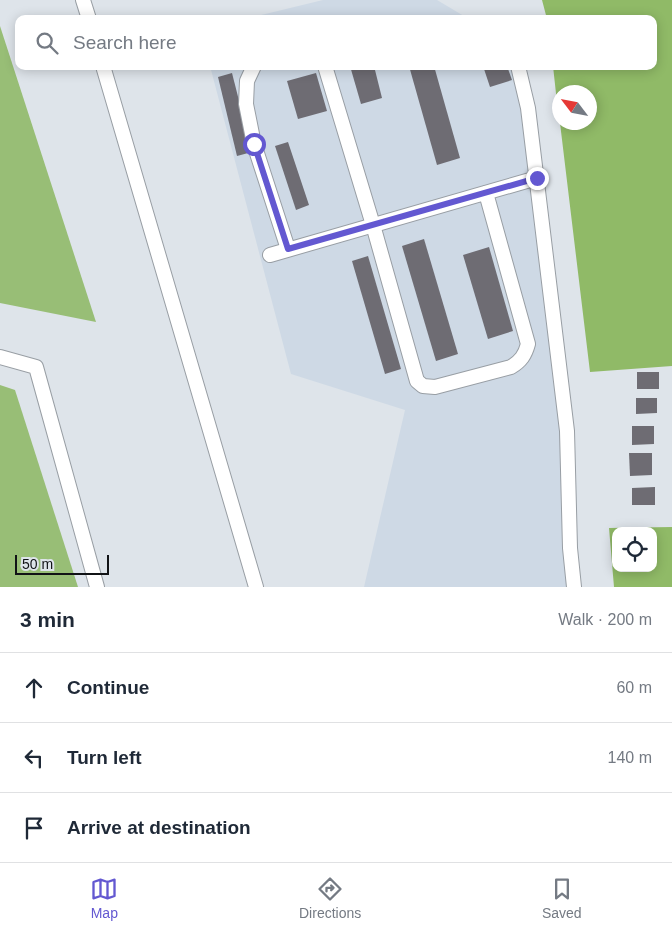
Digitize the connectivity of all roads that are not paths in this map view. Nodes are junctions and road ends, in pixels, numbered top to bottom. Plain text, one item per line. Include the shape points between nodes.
1 (83, 0) edge
2 (88, 15) edge
3 (104, 70) edge
4 (252, 70) edge
5 (326, 70) edge
6 (519, 70) edge
7 (537, 178) junction
8 (486, 193) junction
9 (373, 225) junction
10 (288, 249) junction
11 (270, 254) dead end
12 (0, 357) edge
13 (97, 587) edge
14 (256, 587) edge
15 (574, 587) edge

1 - 2 lane
3 - 14 lane
4 - 10 lane via 246,104 254,144
5 - 9 lane
6 - 7 lane via 528,108
7 - 8 lane
7 - 15 lane via 567,431
8 - 9 lane
8 - 9 lane via 528,344 520,362 511,366 434,387 423,386 417,381
9 - 10 lane
10 - 11 lane
12 - 13 lane via 36,368

